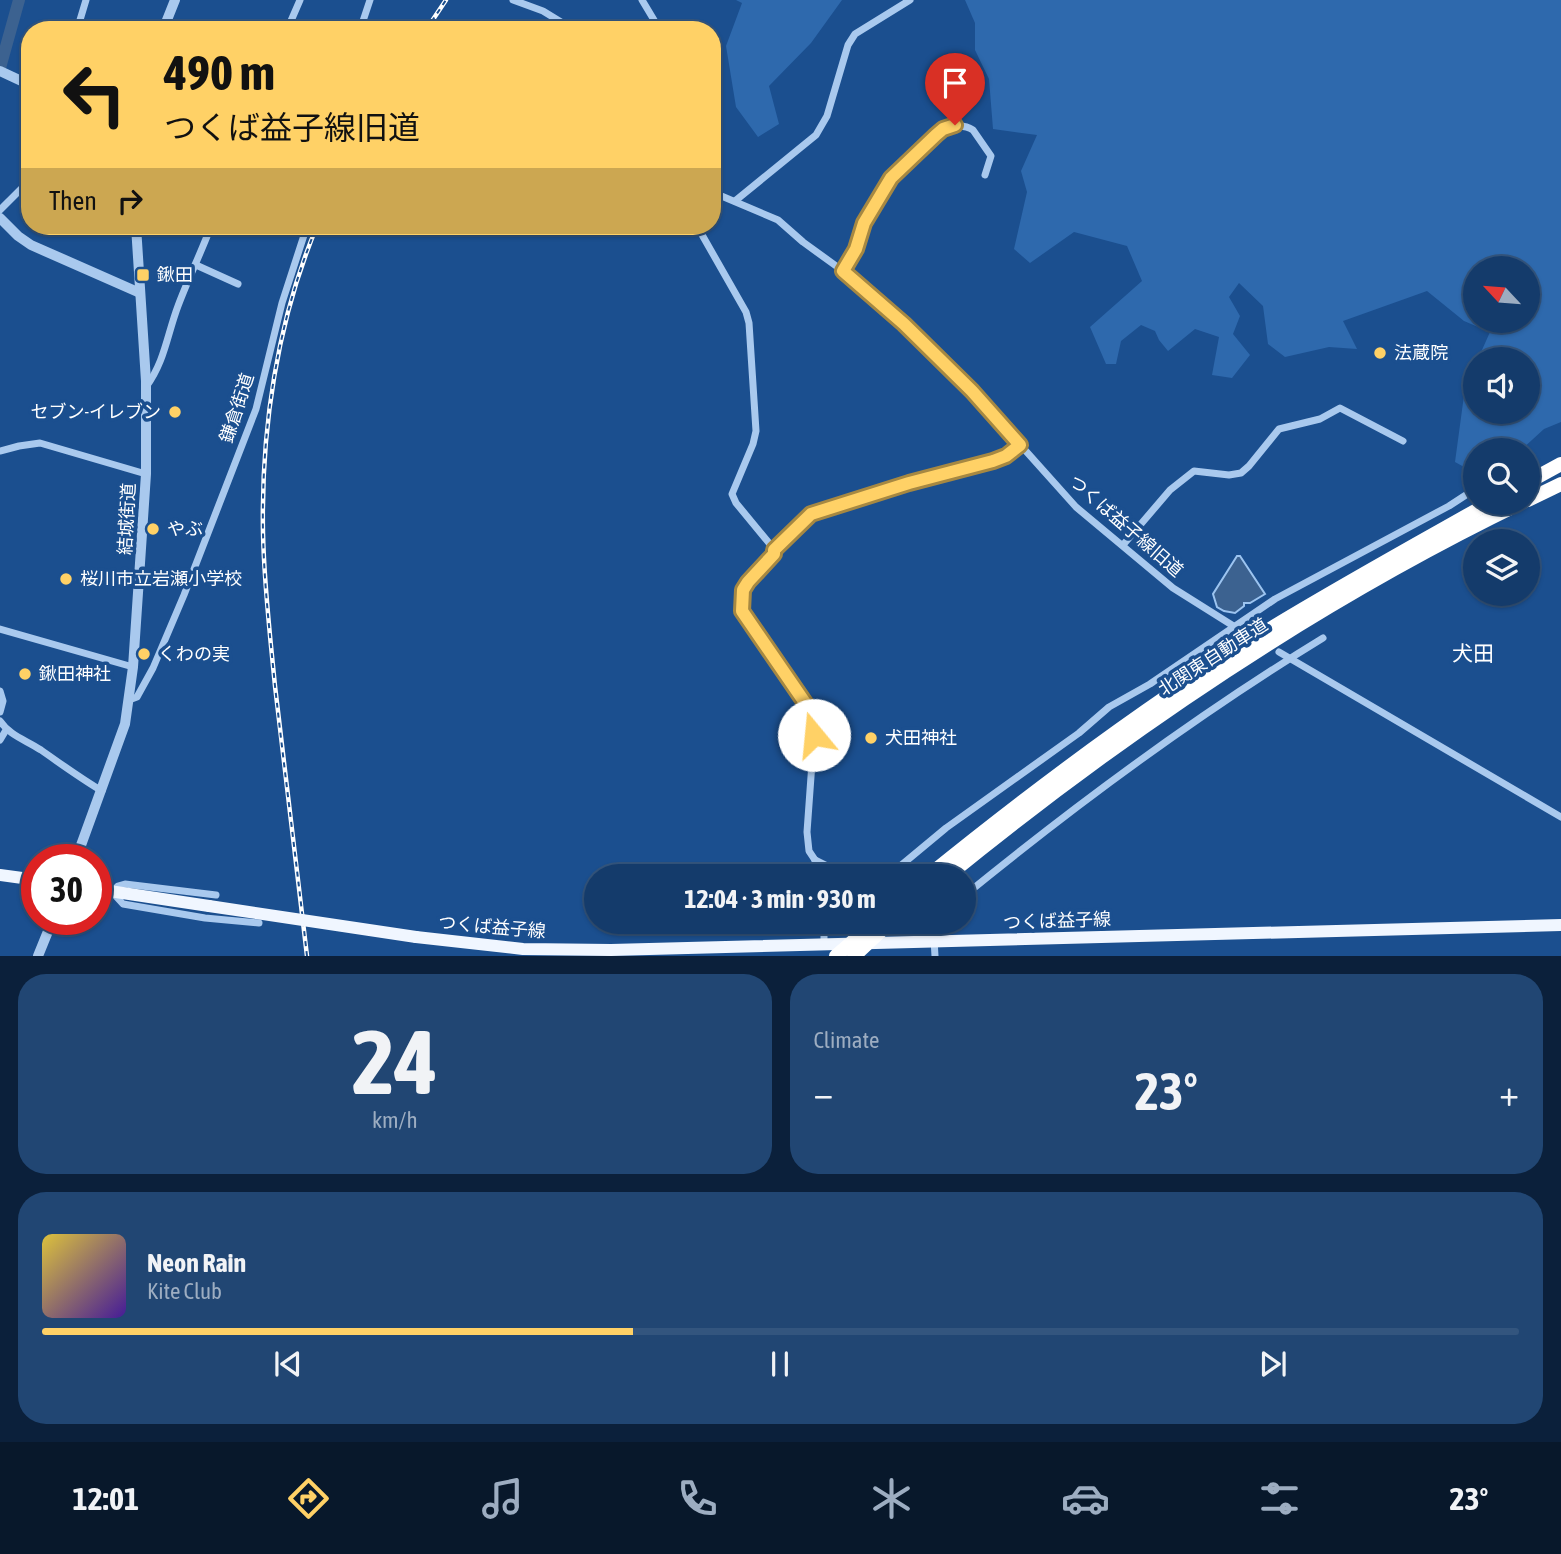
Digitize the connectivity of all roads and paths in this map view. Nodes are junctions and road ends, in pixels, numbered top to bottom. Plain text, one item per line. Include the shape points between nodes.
1 (86, 0) edge
2 (175, 0) edge
3 (300, 0) edge
4 (370, 0) edge
5 (513, 0) edge
6 (642, 0) edge
7 (909, 0) edge
8 (80, 21) edge
9 (167, 21) edge
10 (291, 21) edge
11 (363, 21) edge
12 (559, 21) edge
13 (655, 21) edge
14 (4, 73) edge
15 (21, 81) edge
16 (985, 175) dead end
17 (21, 189) edge
18 (721, 196) edge
19 (735, 201) junction
20 (0, 210) edge
21 (0, 218) edge
22 (137, 235) edge
23 (208, 235) edge
24 (304, 235) edge
25 (702, 235) edge
26 (196, 265) junction
27 (843, 271) junction
28 (238, 284) dead end
29 (140, 293) junction
30 (146, 387) junction
31 (1403, 441) dead end
32 (1020, 445) junction
33 (0, 451) edge
34 (1561, 464) edge
35 (146, 474) junction
36 (1540, 475) edge
37 (1561, 484) edge
38 (1540, 494) edge
39 (1463, 497) edge
40 (1468, 515) edge
41 (1498, 515) edge
42 (1123, 545) junction
43 (774, 550) junction
44 (1234, 627) junction
45 (0, 629) edge
46 (1243, 632) dead end
47 (1323, 638) dead end
48 (1279, 652) dead end
49 (1290, 659) junction
50 (133, 667) junction
51 (0, 691) edge
52 (129, 700) junction
53 (0, 712) edge
54 (0, 721) edge
55 (6, 730) junction
56 (0, 740) edge
57 (102, 791) junction
58 (1561, 817) edge
59 (82, 844) edge
60 (815, 860) junction
61 (815, 864) edge
62 (823, 864) edge
63 (903, 864) edge
64 (944, 864) edge
65 (962, 864) edge
66 (0, 875) edge
67 (21, 878) edge
68 (976, 887) edge
69 (112, 892) joint
70 (259, 923) dead end
71 (1561, 925) edge
72 (824, 934) edge
73 (868, 934) edge
74 (872, 934) edge
75 (46, 935) edge
76 (824, 945) junction
77 (935, 949) edge
78 (38, 956) edge
79 (836, 956) edge
80 (854, 956) edge

1 - 8 street
2 - 9 street
3 - 10 street
4 - 11 street
5 - 12 street
6 - 13 street
7 - 19 street via 851,39 827,116 816,135
14 - 15 street
16 - 27 street via 991,156 973,130 955,125 943,129 891,178
17 - 20 street
18 - 19 street, つくば益子線旧道
19 - 27 street, つくば益子線旧道 via 778,220
21 - 29 street via 31,245
22 - 29 street
23 - 26 street, 結城街道
24 - 52 street, 鎌倉街道 via 256,409 153,668 137,697
25 - 43 street via 749,323 756,431 732,494
26 - 28 street
26 - 30 street, 結城街道 via 177,308 169,342
27 - 32 street, つくば益子線旧道 via 904,324
29 - 30 street
30 - 35 street, 結城街道
31 - 42 street via 1340,408 1320,419 1279,429 1241,473 1194,471
32 - 42 street, つくば益子線旧道 via 1069,500
32 - 43 street via 993,461 811,514
33 - 35 street via 40,443
34 - 36 highway
35 - 50 street, 結城街道
37 - 38 highway
39 - 44 street via 1304,582
40 - 64 highway, 北関東自動車道 via 1204,671 1093,748
41 - 65 highway, 北関東自動車道 via 1352,594 1212,680 1050,794
42 - 44 street, つくば益子線旧道 via 1173,588
43 - 60 street via 743,590 741,606 810,710 814,735 807,832
44 - 46 street, つくば益子線旧道
44 - 63 street via 1110,707
45 - 50 street
47 - 49 street
48 - 49 street
49 - 58 street
49 - 68 street via 1182,729
50 - 52 street, 結城街道
51 - 53 street
52 - 57 street, 結城街道
54 - 55 street
55 - 56 street
55 - 57 street
57 - 59 street, 結城街道
60 - 61 street
60 - 62 street
66 - 67 main road
69 - 70 street via 123,904
69 - 76 main road, つくば益子線, bridge via 212,900 416,937 545,950
71 - 77 main road, つくば益子線
72 - 76 street
73 - 79 highway, bridge
74 - 80 highway, bridge
75 - 78 street
76 - 77 main road, つくば益子線

